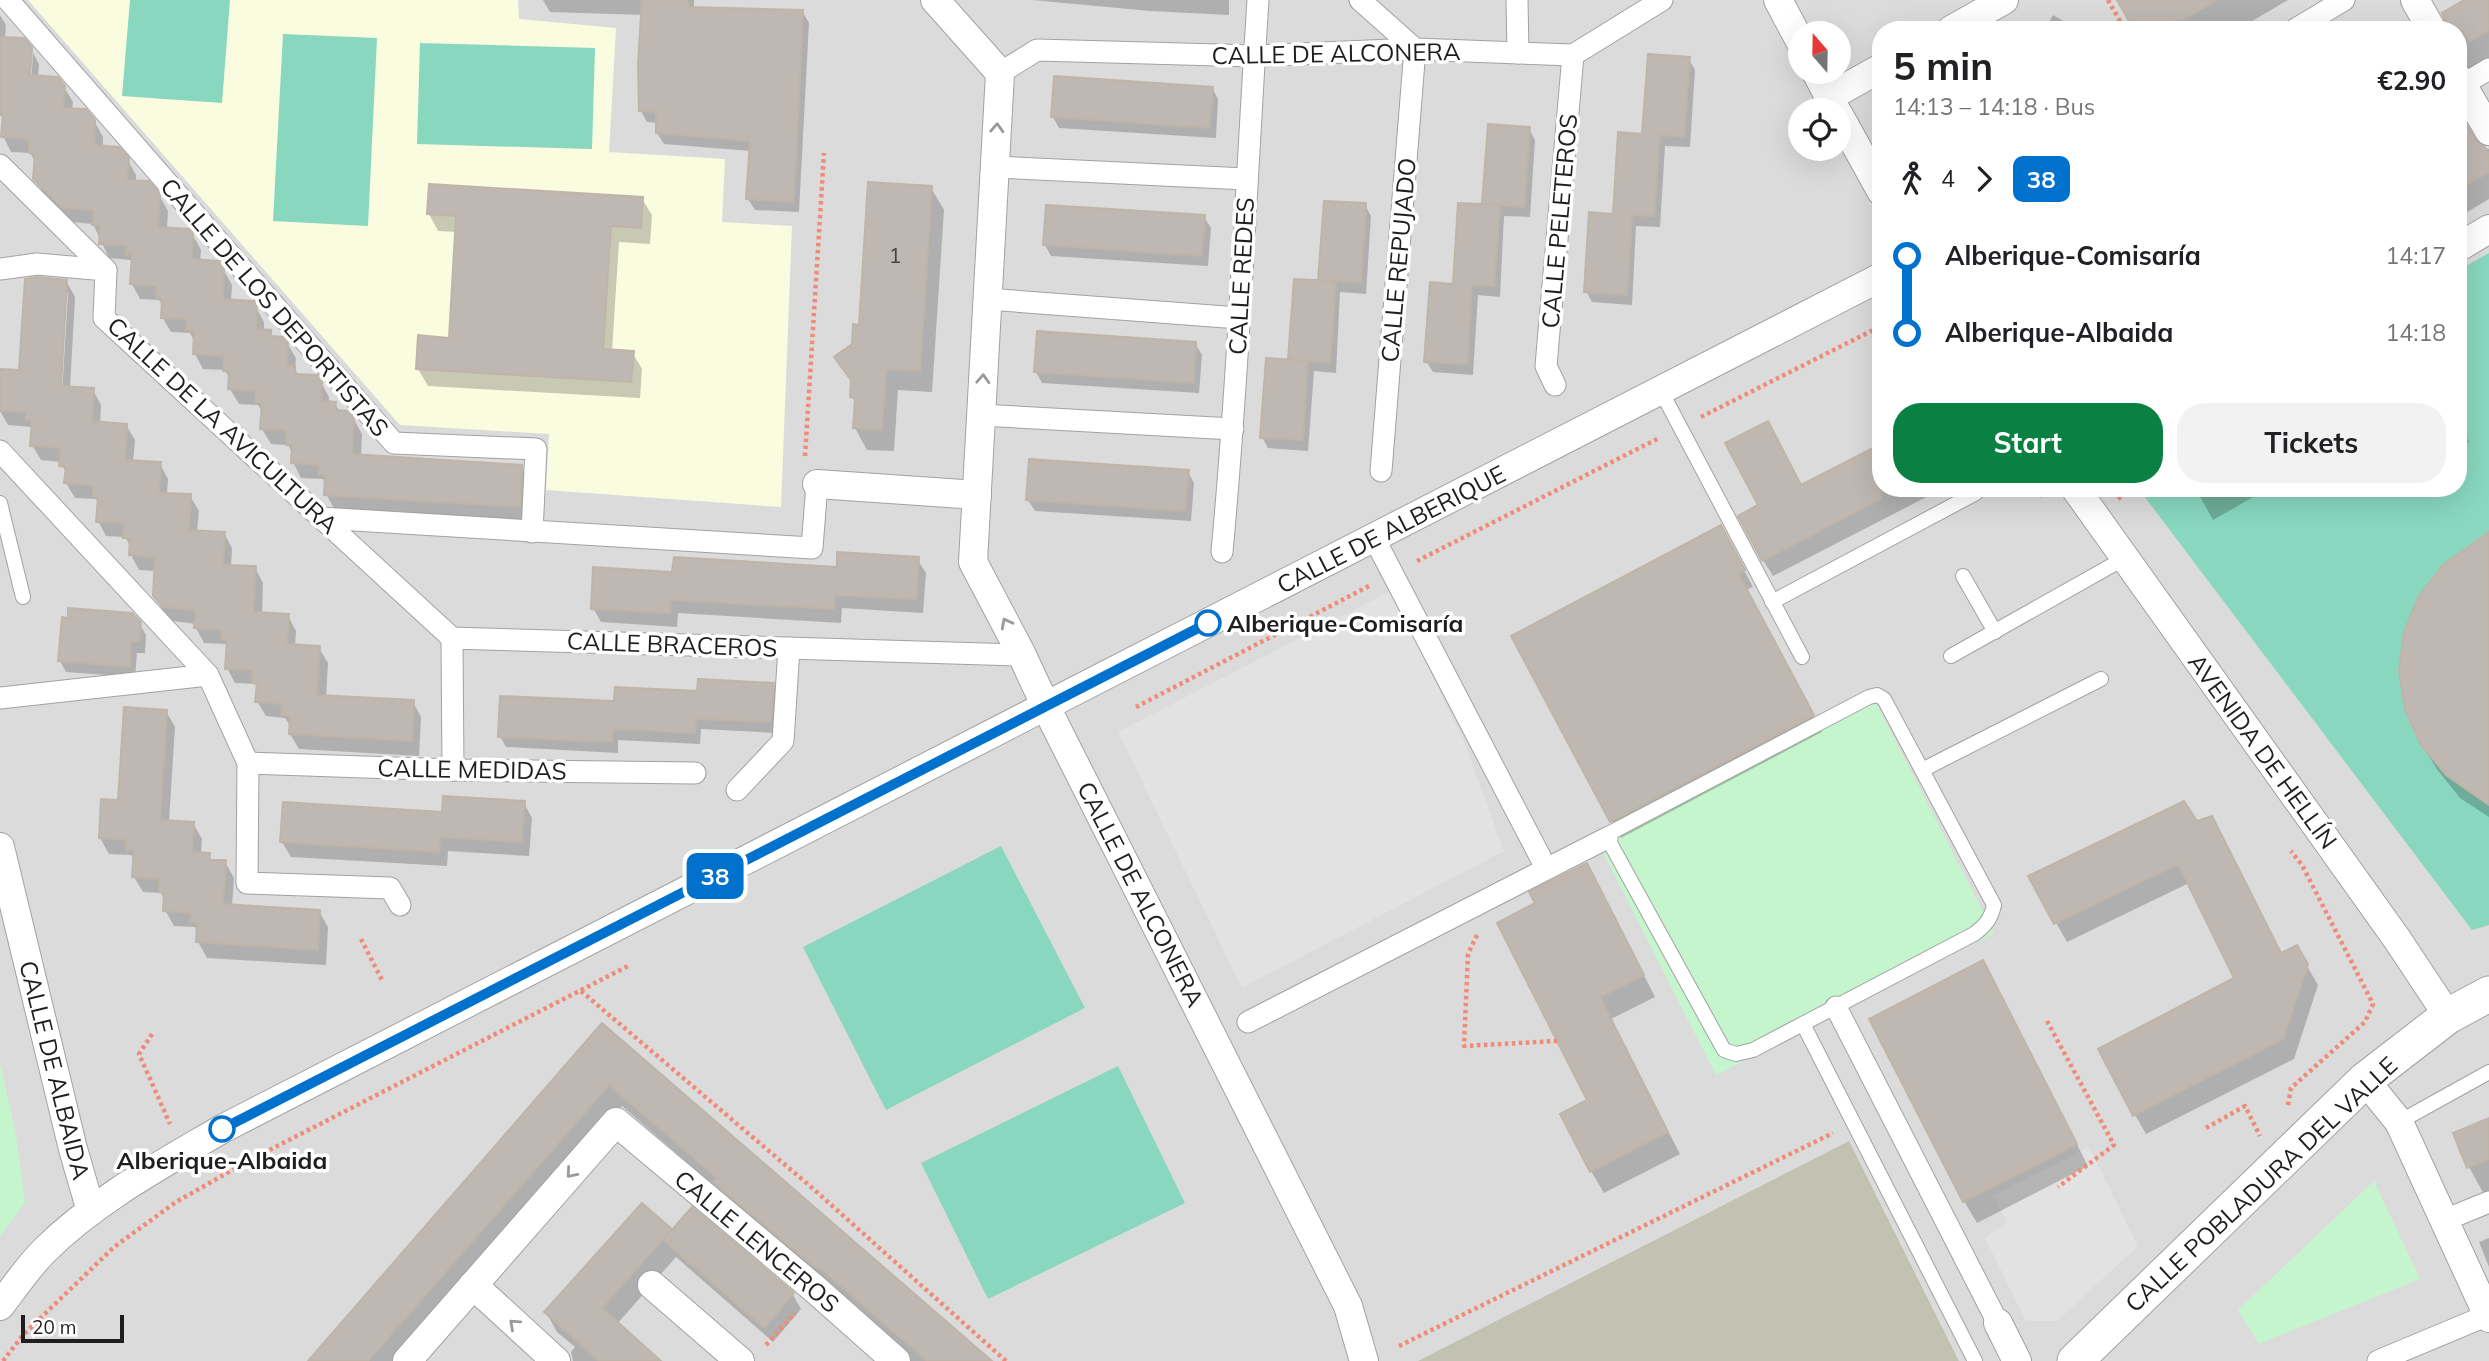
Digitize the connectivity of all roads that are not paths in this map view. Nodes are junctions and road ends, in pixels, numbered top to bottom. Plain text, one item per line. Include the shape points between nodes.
1 (8, 0) edge
2 (935, 0) edge
3 (1258, 0) edge
4 (1360, 0) edge
5 (1517, 0) edge
6 (1662, 0) edge
7 (1778, 0) edge
8 (2004, 0) edge
9 (2344, 0) edge
10 (2416, 0) edge
11 (1789, 21) edge
12 (1967, 21) edge
13 (2309, 21) edge
14 (2427, 21) edge
15 (1415, 49) junction
16 (1518, 53) junction
17 (1573, 55) junction
18 (1255, 56) junction
19 (2489, 69) edge
20 (1000, 73) junction
21 (1872, 76) edge
22 (2467, 80) edge
23 (2467, 95) edge
24 (1846, 98) edge
25 (2489, 131) edge
26 (1851, 137) edge
27 (0, 165) edge
28 (995, 167) junction
29 (1872, 175) edge
30 (1246, 179) junction
31 (2489, 229) edge
32 (2467, 242) edge
33 (0, 268) edge
34 (106, 270) junction
35 (1872, 282) edge
36 (988, 299) junction
37 (1239, 318) junction
38 (1555, 384) dead end
39 (1661, 391) junction
40 (981, 415) junction
41 (1233, 429) junction
42 (0, 451) edge
43 (1381, 471) dead end
44 (817, 484) joint
45 (977, 495) junction
46 (1969, 497) edge
47 (2082, 497) edge
48 (0, 503) edge
49 (321, 518) junction
50 (532, 533) junction
51 (1374, 538) junction
52 (1222, 552) dead end
53 (2125, 558) junction
54 (1963, 576) dead end
55 (23, 597) dead end
56 (1772, 602) junction
57 (1995, 632) junction
58 (452, 638) junction
59 (789, 648) junction
60 (1023, 655) junction
61 (1951, 656) dead end
62 (1802, 657) dead end
63 (208, 675) junction
64 (2101, 679) dead end
65 (0, 698) edge
66 (1046, 707) junction
67 (248, 763) junction
68 (453, 770) junction
69 (1922, 770) junction
70 (695, 773) dead end
71 (737, 790) dead end
72 (1607, 838) junction
73 (0, 847) edge
74 (1546, 868) junction
75 (400, 905) dead end
76 (2489, 994) edge
77 (1836, 1007) junction
78 (2448, 1016) junction
79 (1248, 1022) dead end
80 (1803, 1024) junction
81 (2489, 1072) edge
82 (2365, 1080) junction
83 (2399, 1122) junction
84 (2489, 1202) edge
85 (91, 1211) junction
86 (2445, 1220) junction
87 (473, 1285) junction
88 (652, 1285) dead end
89 (0, 1306) edge
90 (2489, 1316) edge
91 (1998, 1323) joint
92 (750, 1356) edge
93 (407, 1361) edge
94 (556, 1361) edge
95 (896, 1361) edge
96 (1364, 1361) edge
97 (1975, 1361) edge
98 (2017, 1361) edge
99 (2075, 1361) edge
100 (2378, 1361) edge

1 - 50 street, CALLE DE LOS DEPORTISTAS via 394,443 536,449
2 - 20 street
3 - 18 street, CALLE REDES
4 - 15 street
5 - 16 street
6 - 17 street
7 - 11 street
8 - 12 street
9 - 13 street
10 - 14 street
15 - 16 street, CALLE DE ALCONERA
15 - 18 street, CALLE DE ALCONERA
15 - 43 street, CALLE REPUJADO
16 - 17 street, CALLE DE ALCONERA
17 - 38 street, CALLE PELETEROS via 1546,366
18 - 20 street, CALLE DE ALCONERA via 1037,50
18 - 30 street, CALLE REDES
19 - 22 street
28 -> 20 street, CALLE DE ALCONERA
21 - 24 street
23 - 25 street
26 - 29 street
27 - 34 street
28 - 30 street
28 - 36 street, CALLE DE ALCONERA
30 - 37 street, CALLE REDES
31 - 32 street
33 - 34 street via 37,264
34 - 49 street, CALLE DE LA AVICULTURA via 104,318
35 - 39 street, CALLE DE ALBERIQUE
36 - 37 street
40 -> 36 street, CALLE DE ALCONERA
37 - 41 street, CALLE REDES
39 - 51 street, CALLE DE ALBERIQUE
39 - 56 lane
40 - 41 street
40 - 45 street, CALLE DE ALCONERA
41 - 52 street, CALLE REDES
42 - 63 street
44 - 45 street
44 - 50 street via 812,548
60 -> 45 street, CALLE DE ALCONERA via 973,562
46 - 56 lane
47 - 53 street, AVENIDA DE HELLÍN
48 - 55 lane
49 - 50 street
49 - 58 street, CALLE DE LA AVICULTURA
51 - 66 street, CALLE DE ALBERIQUE
51 - 74 street
53 - 57 lane
53 - 78 street, AVENIDA DE HELLÍN
54 - 57 lane
56 - 62 lane
57 - 61 lane
58 - 59 street, CALLE BRACEROS
58 - 68 street
59 - 60 street, CALLE BRACEROS
59 - 71 street via 783,741
60 - 66 street, CALLE DE ALCONERA
63 - 65 street
63 - 67 street
64 - 69 lane
66 - 85 street, CALLE DE ALBERIQUE via 222,1129
66 - 96 street, CALLE DE ALCONERA via 1348,1307
67 - 68 street, CALLE MEDIDAS
67 - 75 street via 247,883 390,888
68 - 70 street, CALLE MEDIDAS
69 - 72 lane via 1884,699 1877,695 1610,832
69 - 77 lane via 1994,905 1992,917 1973,934
72 - 74 street
72 - 80 lane via 1724,1050 1736,1054 1753,1050
73 - 85 street, CALLE DE ALBAIDA
74 - 79 street
76 - 78 street, CALLE POBLADURA DEL VALLE
77 - 80 lane
77 - 91 street
78 - 82 street, CALLE POBLADURA DEL VALLE
80 - 97 lane
81 - 83 lane, CALLE POBLADURA DEL VALLE
82 - 83 street
82 - 99 street, CALLE POBLADURA DEL VALLE
83 - 86 street
84 - 86 street
85 - 89 street, CALLE DE ALBERIQUE via 43,1252
86 - 90 street
87 - 93 street
94 -> 87 street
95 -> 87 street, CALLE LENCEROS via 616,1122
88 - 92 street
90 - 100 street
91 - 98 street

